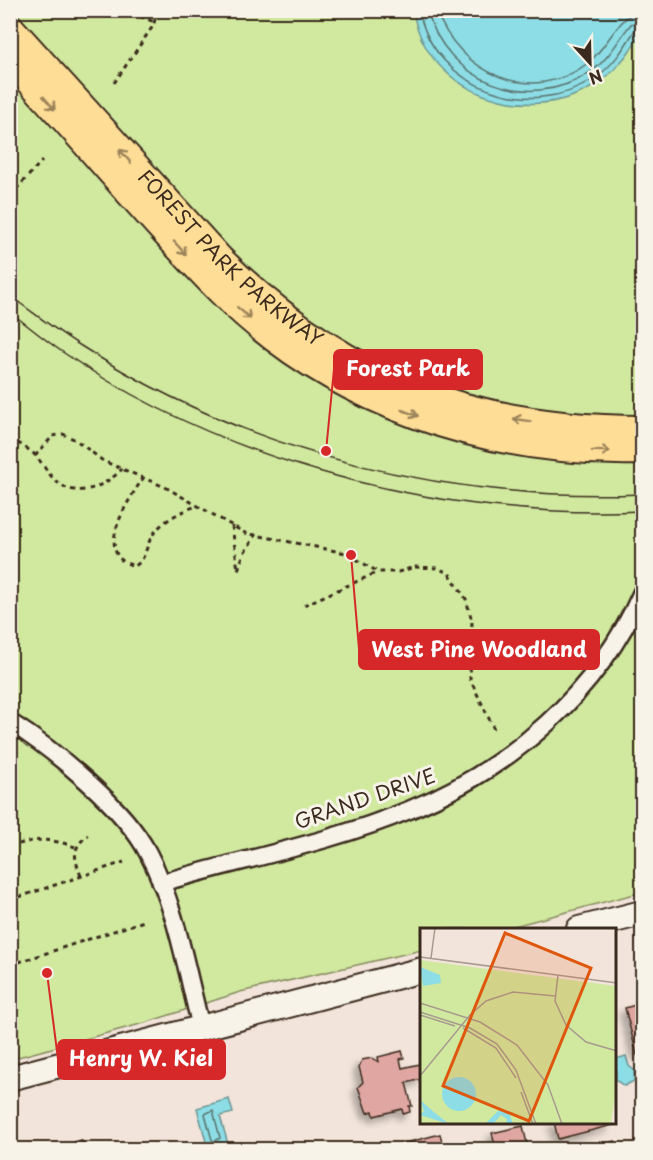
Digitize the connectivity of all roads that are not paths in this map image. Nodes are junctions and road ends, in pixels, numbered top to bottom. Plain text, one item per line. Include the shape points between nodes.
1 (10, 27) edge
2 (10, 60) edge
3 (642, 429) edge
4 (642, 451) edge
5 (642, 592) edge
6 (10, 722) edge
7 (161, 883) junction
8 (642, 913) edge
9 (583, 928) edge
10 (420, 971) edge
11 (201, 1027) junction
12 (10, 1078) edge

3 -> 1 main road, FOREST PARK PARKWAY via 553,426 455,406 409,388 329,347 279,312 220,259
2 -> 4 main road, FOREST PARK PARKWAY via 221,292 299,356 361,392 448,426 561,449
5 - 7 street, GRAND DRIVE via 617,640 572,699 513,752 478,776 417,807 362,827
6 - 7 street via 45,747 111,806 147,851
7 - 11 street
8 - 9 main road
10 - 11 main road
11 - 12 main road

